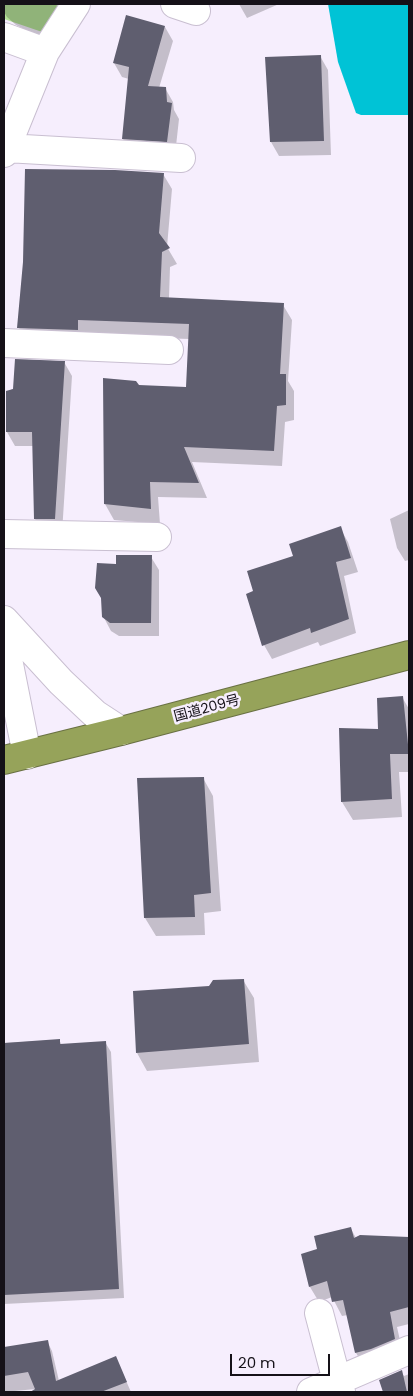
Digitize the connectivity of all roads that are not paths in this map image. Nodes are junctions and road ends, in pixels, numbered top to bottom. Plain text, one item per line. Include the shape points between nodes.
1 (76, 4) edge
2 (4, 36) edge
3 (45, 52) junction
4 (5, 151) edge
5 (181, 158) dead end
6 (4, 343) edge
7 (169, 350) dead end
8 (4, 534) edge
9 (157, 538) dead end
10 (4, 620) edge
11 (4, 639) edge
12 (409, 655) edge
13 (121, 731) junction
14 (15, 758) edge
15 (320, 1313) dead end
16 (409, 1350) edge
17 (339, 1387) edge
18 (311, 1392) edge

1 - 3 street
2 - 3 street
3 - 4 street
4 - 5 street
6 - 7 street
8 - 9 street
10 - 13 street via 61,682 95,714
11 - 14 street
12 - 13 highway, 国道209号
13 - 14 highway, 国道209号
15 - 17 street
16 - 17 street
17 - 18 street

